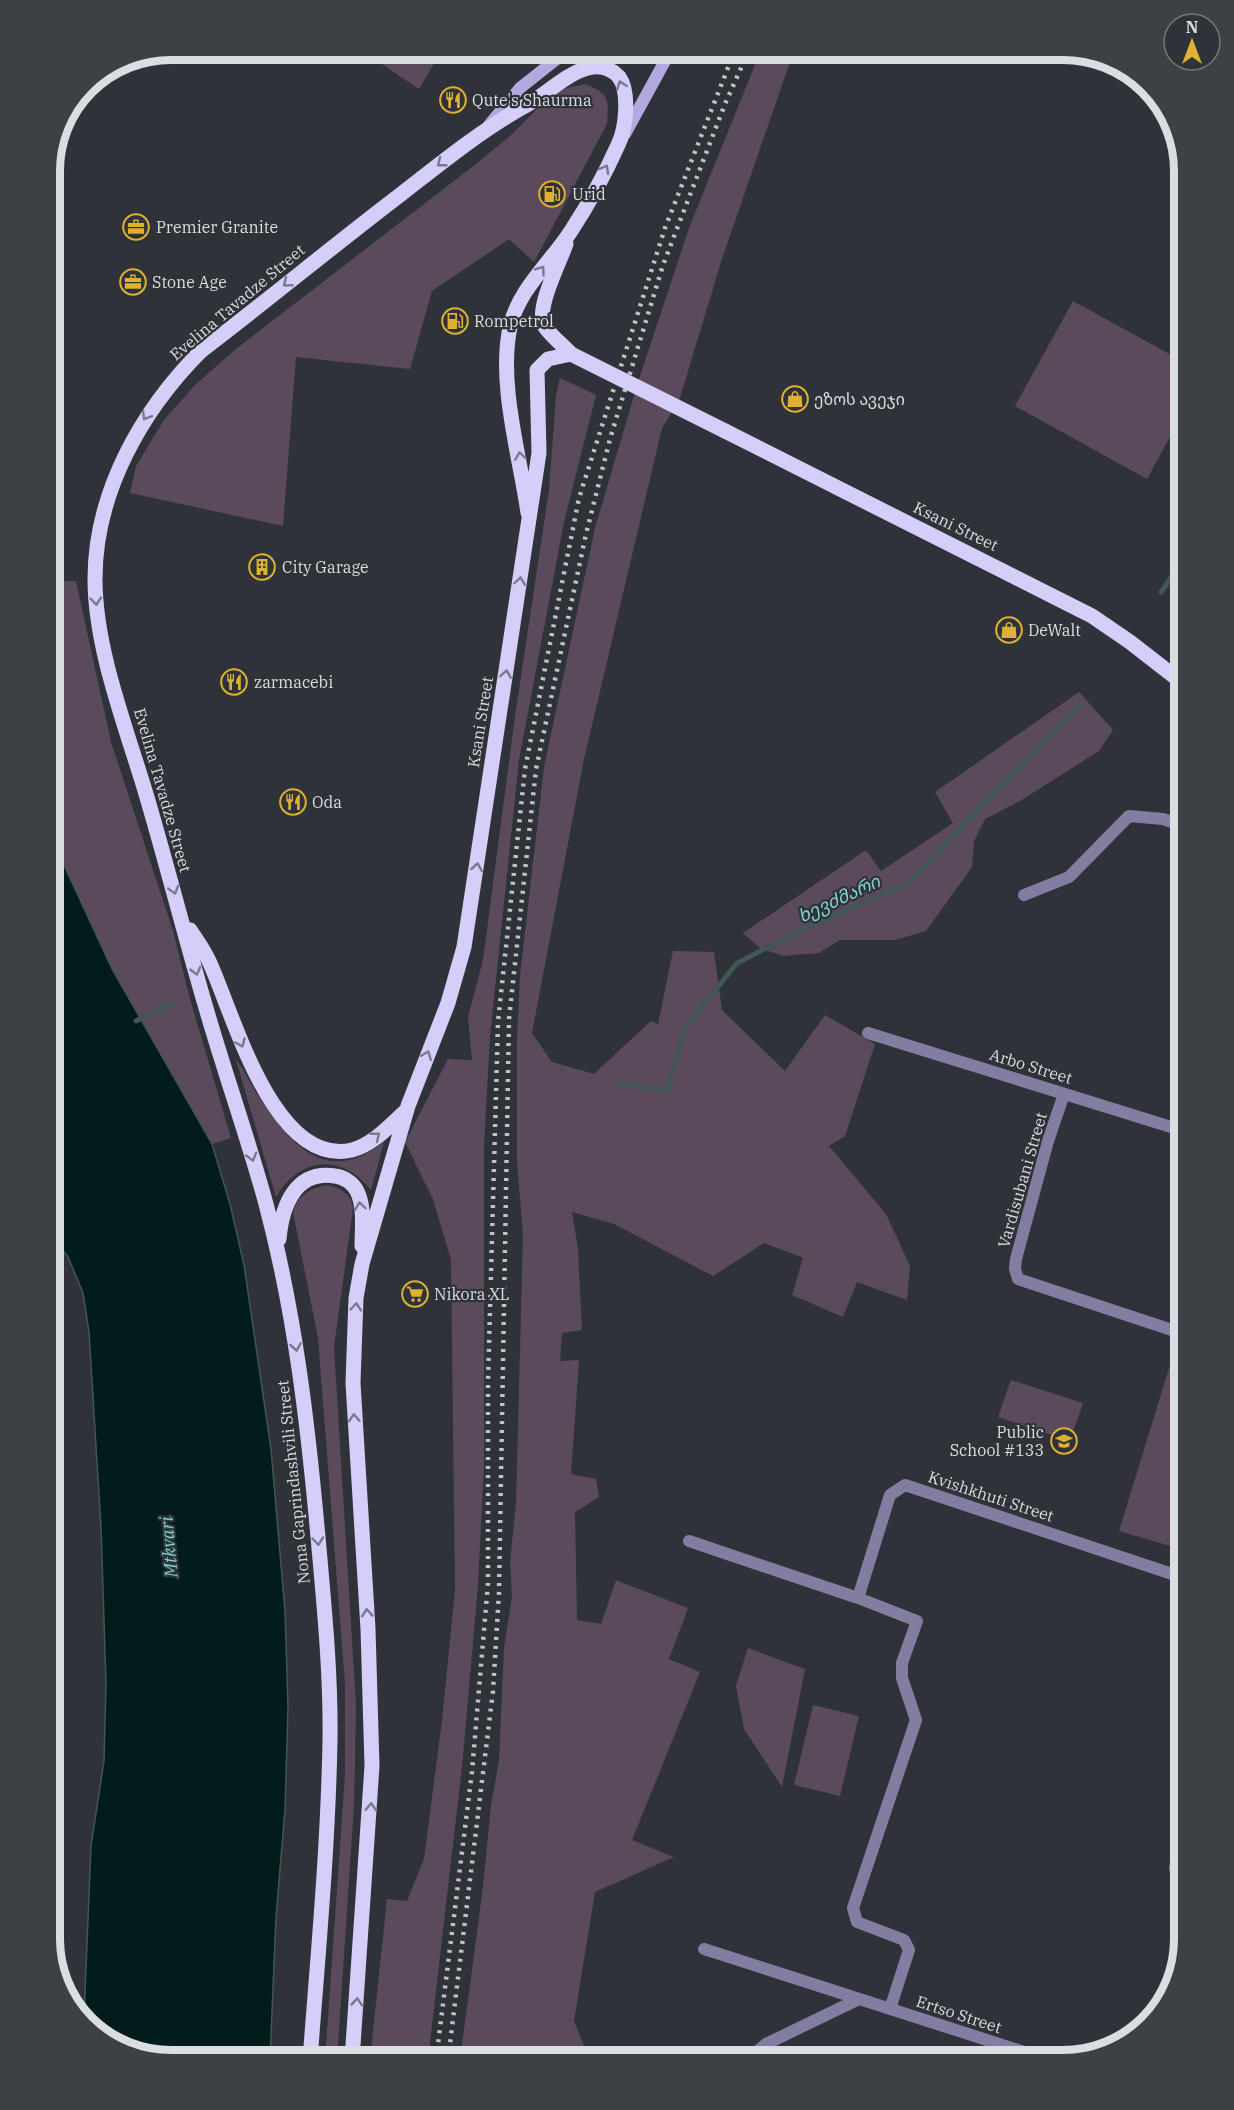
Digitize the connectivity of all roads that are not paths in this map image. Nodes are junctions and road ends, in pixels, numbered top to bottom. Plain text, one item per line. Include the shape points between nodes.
1 (555, 60) edge
2 (665, 60) edge
3 (487, 127) junction
4 (620, 142) junction
5 (570, 232) junction
6 (571, 354) junction
7 (528, 513) junction
8 (1174, 676) edge
9 (1174, 822) edge
10 (1024, 895) dead end
11 (181, 914) junction
12 (868, 1033) dead end
13 (1064, 1094) junction
14 (407, 1109) junction
15 (1174, 1128) edge
16 (278, 1250) junction
17 (362, 1264) junction
18 (1174, 1330) edge
19 (689, 1540) dead end
20 (1174, 1574) edge
21 (858, 1598) junction
22 (704, 1949) dead end
23 (859, 1999) junction
24 (890, 2009) junction
25 (1004, 2046) junction
26 (311, 2050) edge
27 (353, 2050) edge
28 (759, 2050) edge
29 (1003, 2050) edge
30 (1016, 2050) edge

1 - 3 main road, Evelina Tavadze Street via 520,88
2 - 4 main road, Evelina Tavadze Street
4 -> 3 main road, Evelina Tavadze Street via 623,85 618,75 597,66 576,72 543,96
3 -> 11 main road, Evelina Tavadze Street via 201,351 144,419 120,470 100,534 97,608 115,689
5 -> 4 main road, Evelina Tavadze Street
5 - 6 main road, Ksani Street via 541,318
7 -> 5 main road via 506,361 510,325 527,292
6 - 7 main road, Ksani Street via 548,358 537,370 540,441
6 - 8 main road, Ksani Street, bridge via 1092,616
14 -> 7 main road, Ksani Street via 448,1003 464,946
9 - 10 street via 1129,816 1069,877
11 -> 14 main road via 209,960 246,1055 296,1132 325,1149 350,1151 378,1136
11 -> 16 main road, Nona Gaprindashvili Street
12 - 13 street, Arbo Street
13 - 15 street, Arbo Street
13 - 18 street, Vardisubani Street via 1016,1259 1018,1280
14 - 17 main road
17 -> 16 main road via 361,1201 357,1189 340,1176 317,1175 304,1179 295,1189 284,1210
16 -> 26 main road, Nona Gaprindashvili Street via 308,1434 328,1659 328,1807
27 -> 17 main road via 372,1766 369,1629 353,1383 354,1326
19 - 21 street
20 - 21 street, Kvishkhuti Street via 905,1485 890,1495
21 - 24 street via 917,1622 902,1663 902,1678 916,1720 853,1908 857,1922 904,1940 909,1950
22 - 23 street, Ertso Street
23 - 24 street, Ertso Street
23 - 28 street
24 - 25 street, Ertso Street
25 - 29 street
25 - 30 street, Ertso Street

